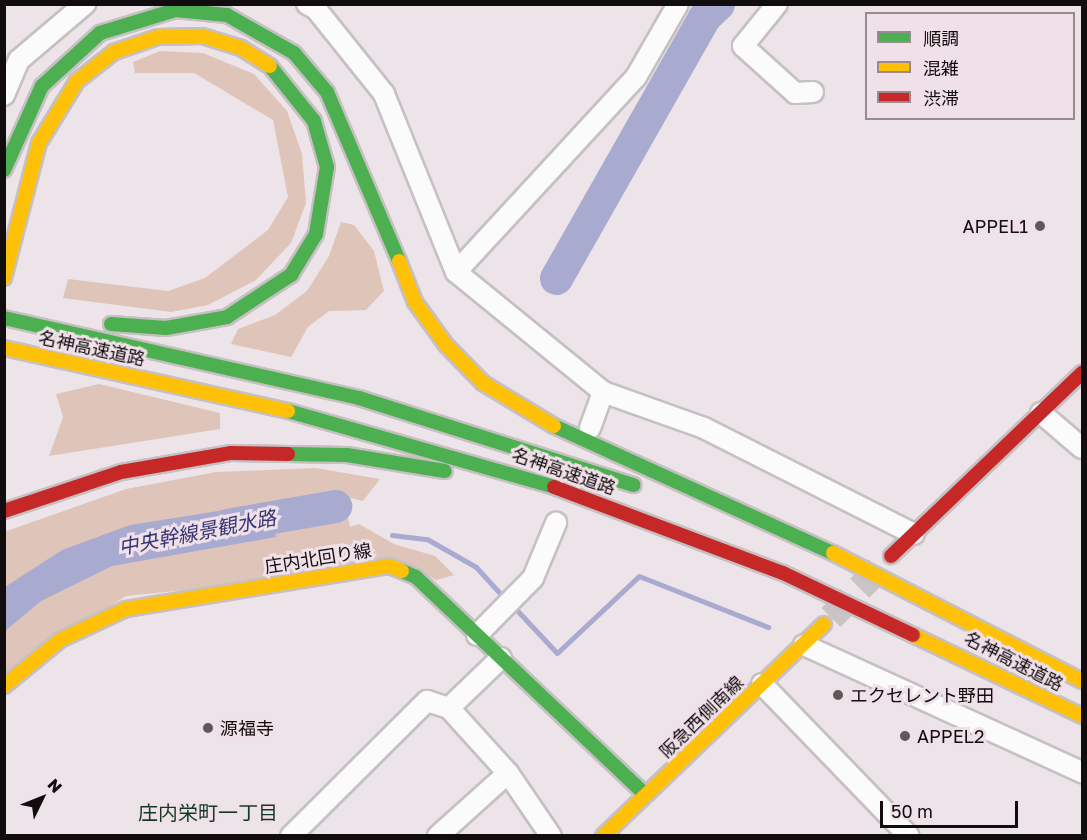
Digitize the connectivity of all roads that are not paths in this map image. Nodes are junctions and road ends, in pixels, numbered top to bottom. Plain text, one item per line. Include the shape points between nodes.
1 (85, 4) edge
2 (307, 4) edge
3 (678, 4) edge
4 (777, 4) edge
5 (813, 92) dead end
6 (4, 95) edge
7 (4, 170) edge
8 (456, 272) junction
9 (4, 278) edge
10 (4, 306) edge
11 (4, 318) edge
12 (42, 320) junction
13 (4, 348) edge
14 (1083, 373) edge
15 (603, 392) junction
16 (1041, 412) junction
17 (590, 428) dead end
18 (1083, 448) edge
19 (646, 489) dead end
20 (689, 505) dead end
21 (4, 512) edge
22 (556, 523) dead end
23 (914, 534) junction
24 (891, 556) tunnel mouth
25 (824, 624) tunnel mouth
26 (477, 635) junction
27 (933, 641) junction
28 (804, 645) junction
29 (501, 658) junction
30 (1083, 682) edge
31 (762, 684) junction
32 (4, 686) edge
33 (449, 708) junction
34 (1083, 716) edge
35 (1083, 772) edge
36 (508, 773) junction
37 (645, 794) junction
38 (609, 833) edge
39 (291, 836) edge
40 (438, 836) edge
41 (551, 836) edge
42 (909, 836) edge

1 - 6 street via 19,60
2 - 8 street via 316,9 384,94
3 - 8 street via 636,77
4 - 5 street via 743,46 795,93
7 - 30 main road via 42,86 100,33 175,10 227,15 251,25 294,53 327,92 356,150 415,302 446,345 483,383 564,432 890,579
8 - 15 street
9 - 12 main road via 39,143 62,99 95,65 136,42 180,35 222,40 275,69 314,121 327,167 316,234 291,275 251,306 197,325 134,326
10 - 12 main road
11 - 12 main road, 名神高速道路
12 - 19 main road, 名神高速道路 via 359,398
13 - 27 main road, 名神高速道路 via 349,425 516,473 703,540
14 - 16 main road
15 - 17 street
15 - 23 street via 704,428
16 - 18 street
16 - 23 main road
20 - 30 main road, 名神高速道路 via 876,583
21 - 27 main road via 157,463 267,451 347,454 472,477 605,516
22 - 26 street via 533,578
23 - 24 main road
25 - 28 main road, 阪急西側南線
26 - 29 main road, 庄内北回り線
26 - 32 main road, 庄内北回り線 via 416,577 390,566 360,568 126,609 60,640
27 - 34 main road, 名神高速道路
28 - 31 main road, 阪急西側南線
28 - 35 street
29 - 33 street
29 - 37 main road, 庄内北回り線
31 - 37 main road, 阪急西側南線
31 - 42 street
33 - 36 street
33 - 39 street via 427,701
36 - 40 street
36 - 41 street
37 - 38 main road, 阪急西側南線

